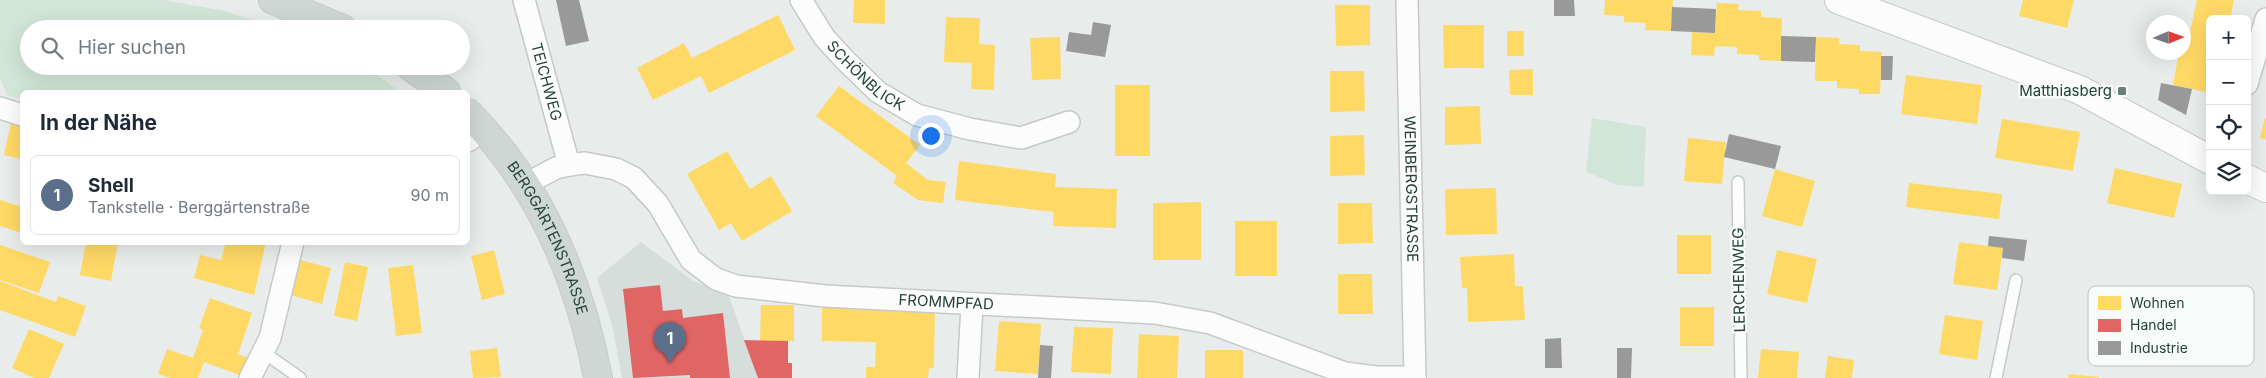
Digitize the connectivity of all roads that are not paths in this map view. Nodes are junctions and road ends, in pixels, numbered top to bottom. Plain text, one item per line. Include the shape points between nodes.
1 (273, 0) edge
2 (524, 0) edge
3 (801, 0) edge
4 (1407, 0) edge
5 (1839, 0) edge
6 (2266, 19) edge
7 (321, 20) edge
8 (2251, 70) edge
9 (422, 75) edge
10 (443, 90) edge
11 (0, 108) edge
12 (20, 114) edge
13 (1069, 122) dead end
14 (473, 128) edge
15 (2206, 158) edge
16 (569, 165) junction
17 (2251, 181) edge
18 (1738, 182) dead end
19 (526, 184) junction
20 (2266, 188) edge
21 (292, 245) edge
22 (2016, 280) dead end
23 (972, 305) junction
24 (263, 352) junction
25 (1415, 377) edge
26 (250, 378) edge
27 (300, 378) edge
28 (598, 378) edge
29 (968, 378) edge
30 (1741, 378) edge
31 (1996, 378) edge

1 - 7 main road
2 - 16 street, TEICHWEG
3 - 13 street, SCHÖNBLICK via 824,37 845,60 878,92 917,115 1021,138
4 - 25 street, WEINBERGSTRASSE
5 - 15 street via 2080,90
6 - 8 street
9 - 10 main road
11 - 12 street
14 - 19 main road, BERGGÄRTENSTRASSE
16 - 19 street, FROMMPFAD via 556,168
16 - 23 street, FROMMPFAD via 600,165 634,178 658,204 691,260 716,279 736,286
17 - 20 street
18 - 30 lane, LERCHENWEG
19 - 28 main road, BERGGÄRTENSTRASSE via 551,228 578,295
21 - 24 street via 270,338
22 - 31 lane
23 - 25 street, FROMMPFAD via 1181,316 1237,332 1345,373
23 - 29 street
24 - 26 street
24 - 27 lane

